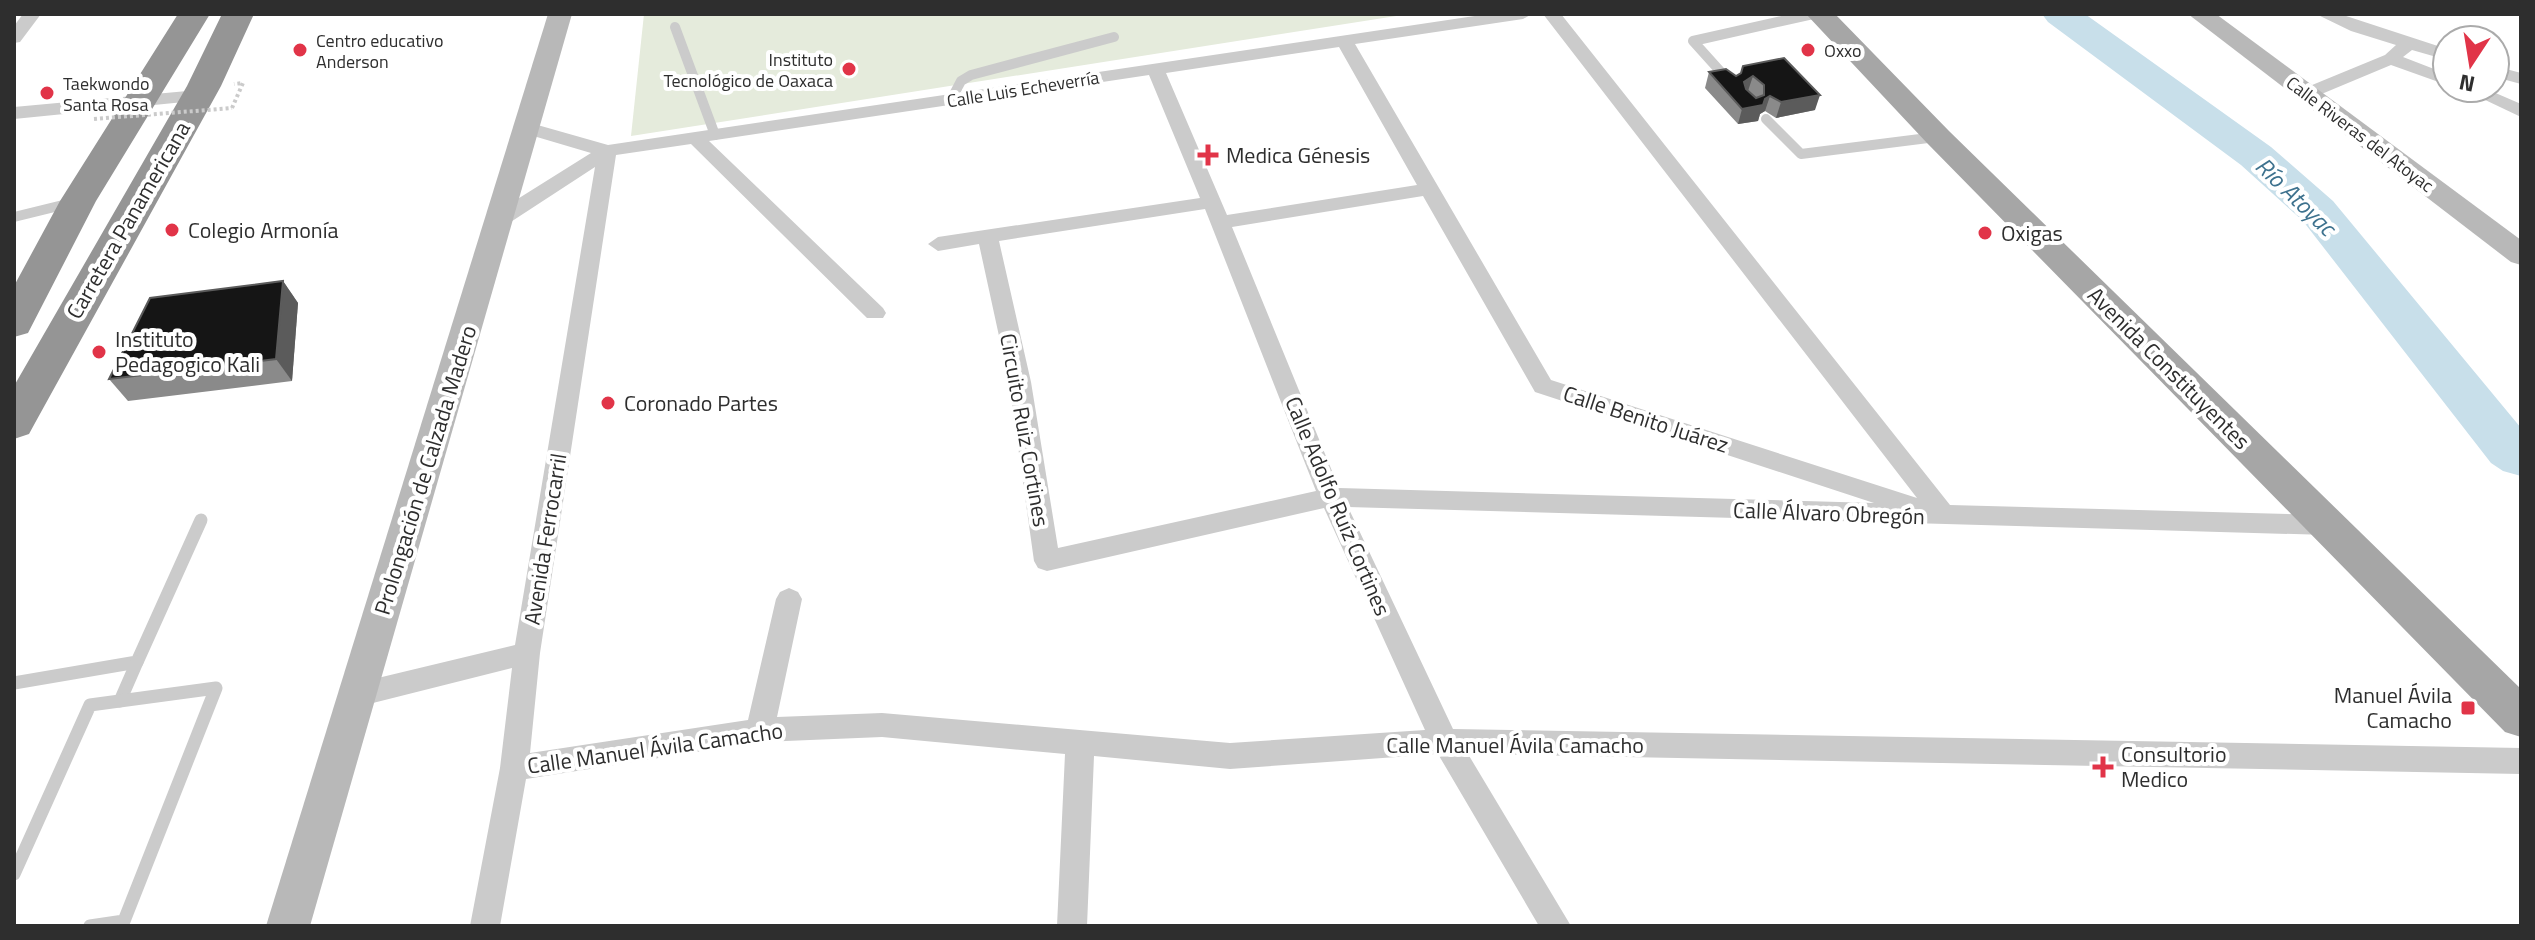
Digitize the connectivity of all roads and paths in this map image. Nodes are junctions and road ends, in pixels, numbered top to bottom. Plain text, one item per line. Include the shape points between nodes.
1 (32, 14) edge
2 (194, 14) edge
3 (560, 14) edge
4 (1523, 14) edge
5 (1552, 14) edge
6 (1813, 14) edge
7 (1820, 14) edge
8 (2200, 14) edge
9 (2326, 14) edge
10 (2344, 14) edge
11 (238, 16) edge
12 (675, 27) dead end
13 (1114, 37) dead end
14 (14, 38) edge
15 (1344, 41) junction
16 (2409, 43) junction
17 (2431, 50) edge
18 (2391, 59) junction
19 (1155, 69) junction
20 (2431, 74) edge
21 (243, 83) dead end
22 (1731, 83) edge
23 (2306, 94) junction
24 (951, 100) junction
25 (139, 102) junction
26 (215, 102) junction
27 (14, 113) edge
28 (94, 119) dead end
29 (1766, 119) edge
30 (527, 128) junction
31 (705, 137) junction
32 (1938, 137) junction
33 (607, 151) junction
34 (1429, 189) junction
35 (78, 201) junction
36 (1216, 212) junction
37 (14, 217) edge
38 (499, 220) junction
39 (988, 236) junction
40 (938, 244) dead end
41 (2521, 255) edge
42 (875, 313) dead end
43 (14, 323) edge
44 (14, 423) edge
45 (1331, 497) junction
46 (1945, 516) junction
47 (201, 520) dead end
48 (2327, 525) junction
49 (789, 599) dead end
50 (527, 653) junction
51 (137, 662) junction
52 (14, 683) edge
53 (357, 695) junction
54 (120, 701) junction
55 (2521, 718) edge
56 (760, 730) junction
57 (1447, 741) junction
58 (1080, 744) junction
59 (2521, 761) edge
60 (514, 768) junction
61 (14, 874) edge
62 (90, 926) edge
63 (288, 926) edge
64 (485, 926) edge
65 (1072, 926) edge
66 (1556, 926) edge

1 - 14 street
2 - 25 highway
3 - 30 street, Prolongación de Calzada Madero
4 - 15 street, Calle Luis Echeverría
5 - 46 street
6 - 22 lane via 1693,41
7 - 32 main road, Avenida Constituyentes
8 - 23 street, Calle Riveras del Atoyac
9 - 10 street
9 - 16 street
11 - 26 highway, Carretera Panamericana
12 - 31 lane
13 - 24 lane via 971,75 961,81
15 - 19 street, Calle Luis Echeverría
15 - 34 street, Calle Benito Juárez
16 - 17 street
16 - 18 street
18 - 20 street
18 - 23 street
19 - 24 street, Calle Luis Echeverría
19 - 36 street, Calle Adolfo Ruíz Cortines
21 - 26 path
23 - 41 street, Calle Riveras del Atoyac
24 - 31 street, Calle Luis Echeverría
25 - 26 street
25 - 27 street
25 - 35 highway
26 - 28 path, bridge
26 - 44 highway, Carretera Panamericana
29 - 32 lane via 1801,154
30 - 33 street, Calle Luis Echeverría
30 - 38 street, Prolongación de Calzada Madero
31 - 33 street, Calle Luis Echeverría
31 - 42 street
32 - 48 main road, Avenida Constituyentes
33 - 38 street
33 - 50 street, Avenida Ferrocarril
34 - 36 street
34 - 46 street, Calle Benito Juárez via 1543,386
35 - 37 lane
35 - 43 highway
36 - 39 street
36 - 45 street, Calle Adolfo Ruíz Cortines
38 - 53 street, Prolongación de Calzada Madero
39 - 40 street
39 - 45 street, Circuito Ruiz Cortines via 1020,382 1047,561
45 - 46 street, Calle Álvaro Obregón
45 - 57 street, Calle Adolfo Ruíz Cortines
46 - 48 street, Calle Álvaro Obregón
47 - 51 lane
48 - 55 main road, Avenida Constituyentes
49 - 56 street
50 - 53 street
50 - 60 street, Avenida Ferrocarril
51 - 52 lane
51 - 54 lane
53 - 63 street, Prolongación de Calzada Madero
54 - 61 lane via 90,705
54 - 62 lane via 216,688 124,921
56 - 58 street, Calle Manuel Ávila Camacho via 882,725
56 - 60 street, Calle Manuel Ávila Camacho
57 - 58 street, Calle Manuel Ávila Camacho via 1230,756
57 - 59 street, Calle Manuel Ávila Camacho
57 - 66 street, Calle Adolfo Ruíz Cortines
58 - 65 street
60 - 64 street, Avenida Ferrocarril

